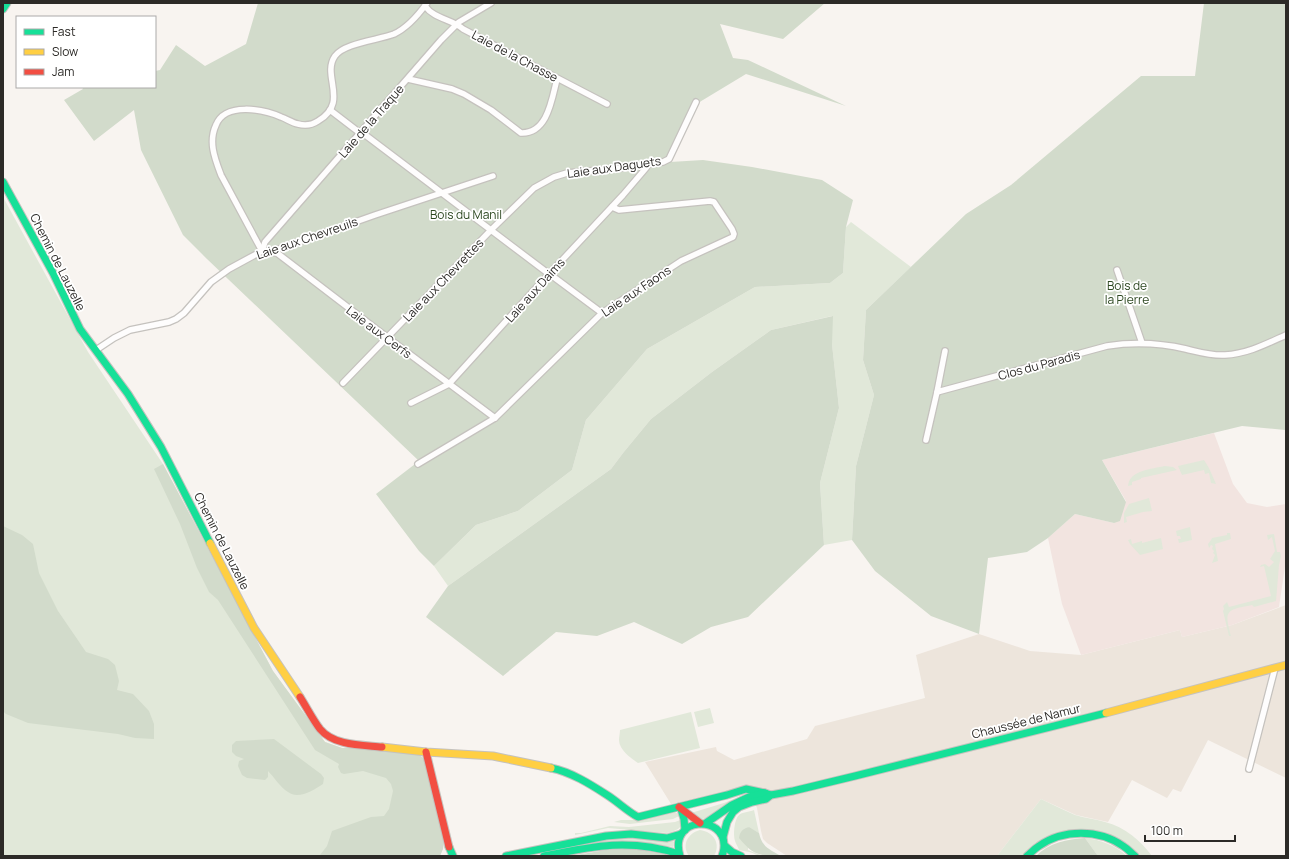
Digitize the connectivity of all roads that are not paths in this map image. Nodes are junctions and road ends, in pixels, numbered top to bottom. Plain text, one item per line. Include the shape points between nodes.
1 (7, 3) edge
2 (491, 3) edge
3 (426, 4) edge
4 (3, 8) edge
5 (457, 24) junction
6 (408, 79) junction
7 (558, 79) junction
8 (696, 102) dead end
9 (607, 104) dead end
10 (330, 110) junction
11 (360, 133) junction
12 (648, 164) junction
13 (493, 176) dead end
14 (546, 181) joint
15 (3, 182) edge
16 (442, 194) junction
17 (612, 207) junction
18 (491, 230) junction
19 (262, 251) junction
20 (1117, 270) dead end
21 (549, 274) junction
22 (602, 313) junction
23 (1286, 335) edge
24 (388, 338) junction
25 (1142, 343) junction
26 (96, 350) junction
27 (946, 351) dead end
28 (343, 383) dead end
29 (449, 384) junction
30 (937, 392) junction
31 (411, 403) dead end
32 (495, 418) junction
33 (926, 440) dead end
34 (418, 464) dead end
35 (1286, 665) edge
36 (1275, 668) junction
37 (426, 752) junction
38 (1249, 769) dead end
39 (768, 794) junction
40 (680, 807) junction
41 (703, 823) junction
42 (683, 832) junction
43 (723, 837) junction
44 (725, 846) junction
45 (449, 847) junction
46 (679, 855) edge
47 (448, 856) edge
48 (453, 856) edge
49 (506, 856) edge
50 (544, 856) edge
51 (722, 856) edge
52 (741, 856) edge
53 (1027, 856) edge
54 (1135, 856) edge

1 - 4 main road
2 - 5 street, Laie de la Traque
3 - 5 street, Laie de la Chasse via 428,10
3 - 10 street via 398,32 346,48 336,54 332,61 334,102
5 - 6 street, Laie de la Traque
5 - 7 street, Laie de la Chasse
6 - 7 street via 464,94 491,110 521,133 526,133 538,126 547,114
6 - 11 street, Laie de la Traque
7 - 9 street, Laie de la Chasse
8 - 12 street, Laie aux Daguets via 669,159
10 - 11 street
10 - 19 street via 319,121 306,125 296,124 281,116 245,109 228,112 214,128 212,147 216,163
11 - 16 street
11 - 19 street, Laie de la Traque via 265,242
12 - 14 street, Laie aux Daguets via 566,173
12 - 17 street, Laie aux Daims
13 - 16 street, Laie aux Chevreuils
14 - 18 street, Laie aux Chevrettes via 528,193
15 - 26 main road, Chemin de Lauzelle via 53,273 75,320
16 - 18 street
16 - 19 street, Laie aux Chevreuils via 276,250
17 - 21 street, Laie aux Daims
17 - 22 street, Laie aux Faons via 619,210 710,201 714,202 734,234 681,261
18 - 21 street
18 - 24 street, Laie aux Chevrettes
19 - 24 street, Laie aux Cerfs via 277,253
19 - 26 street, Laie aux Chevreuils via 219,276 180,316 169,322 126,332
20 - 25 street
21 - 22 street
21 - 29 street, Laie aux Daims
22 - 32 street, Laie aux Faons
23 - 25 street, Clos du Paradis via 1251,351 1225,355
24 - 28 street, Laie aux Chevrettes
24 - 29 street, Laie aux Cerfs
25 - 30 street, Clos du Paradis via 1107,346
26 - 37 main road, Chemin de Lauzelle via 128,394 161,447 254,628 321,730 332,738 346,743
27 - 30 street
29 - 31 street, Laie aux Daims
29 - 32 street, Laie aux Cerfs
30 - 33 street
32 - 34 street, Laie aux Faons
35 - 36 main road, Chaussée de Namur
36 - 38 street
36 - 39 main road, Chaussée de Namur via 943,754 802,789
37 - 40 main road, Chemin de Lauzelle via 493,756 559,770 582,780 638,817
37 - 45 main road
39 - 40 main road, Chemin de Lauzelle via 746,789
39 - 41 main road, Chaussée de Namur via 741,800
39 - 43 main road, Chaussée de Namur via 766,799 745,805 733,812
40 - 41 main road
40 - 42 main road via 686,824
41 - 42 main road, Chaussée de Namur via 690,826
41 - 43 main road via 713,826
42 - 46 main road via 678,846
42 - 49 main road, Chaussée de Namur via 667,838 631,834 606,836
43 - 44 main road
44 - 51 main road
44 - 52 main road
45 - 47 main road
45 - 48 main road
46 - 50 main road via 643,845 623,844 589,847
53 - 54 main road via 1046,842 1072,833 1108,837

